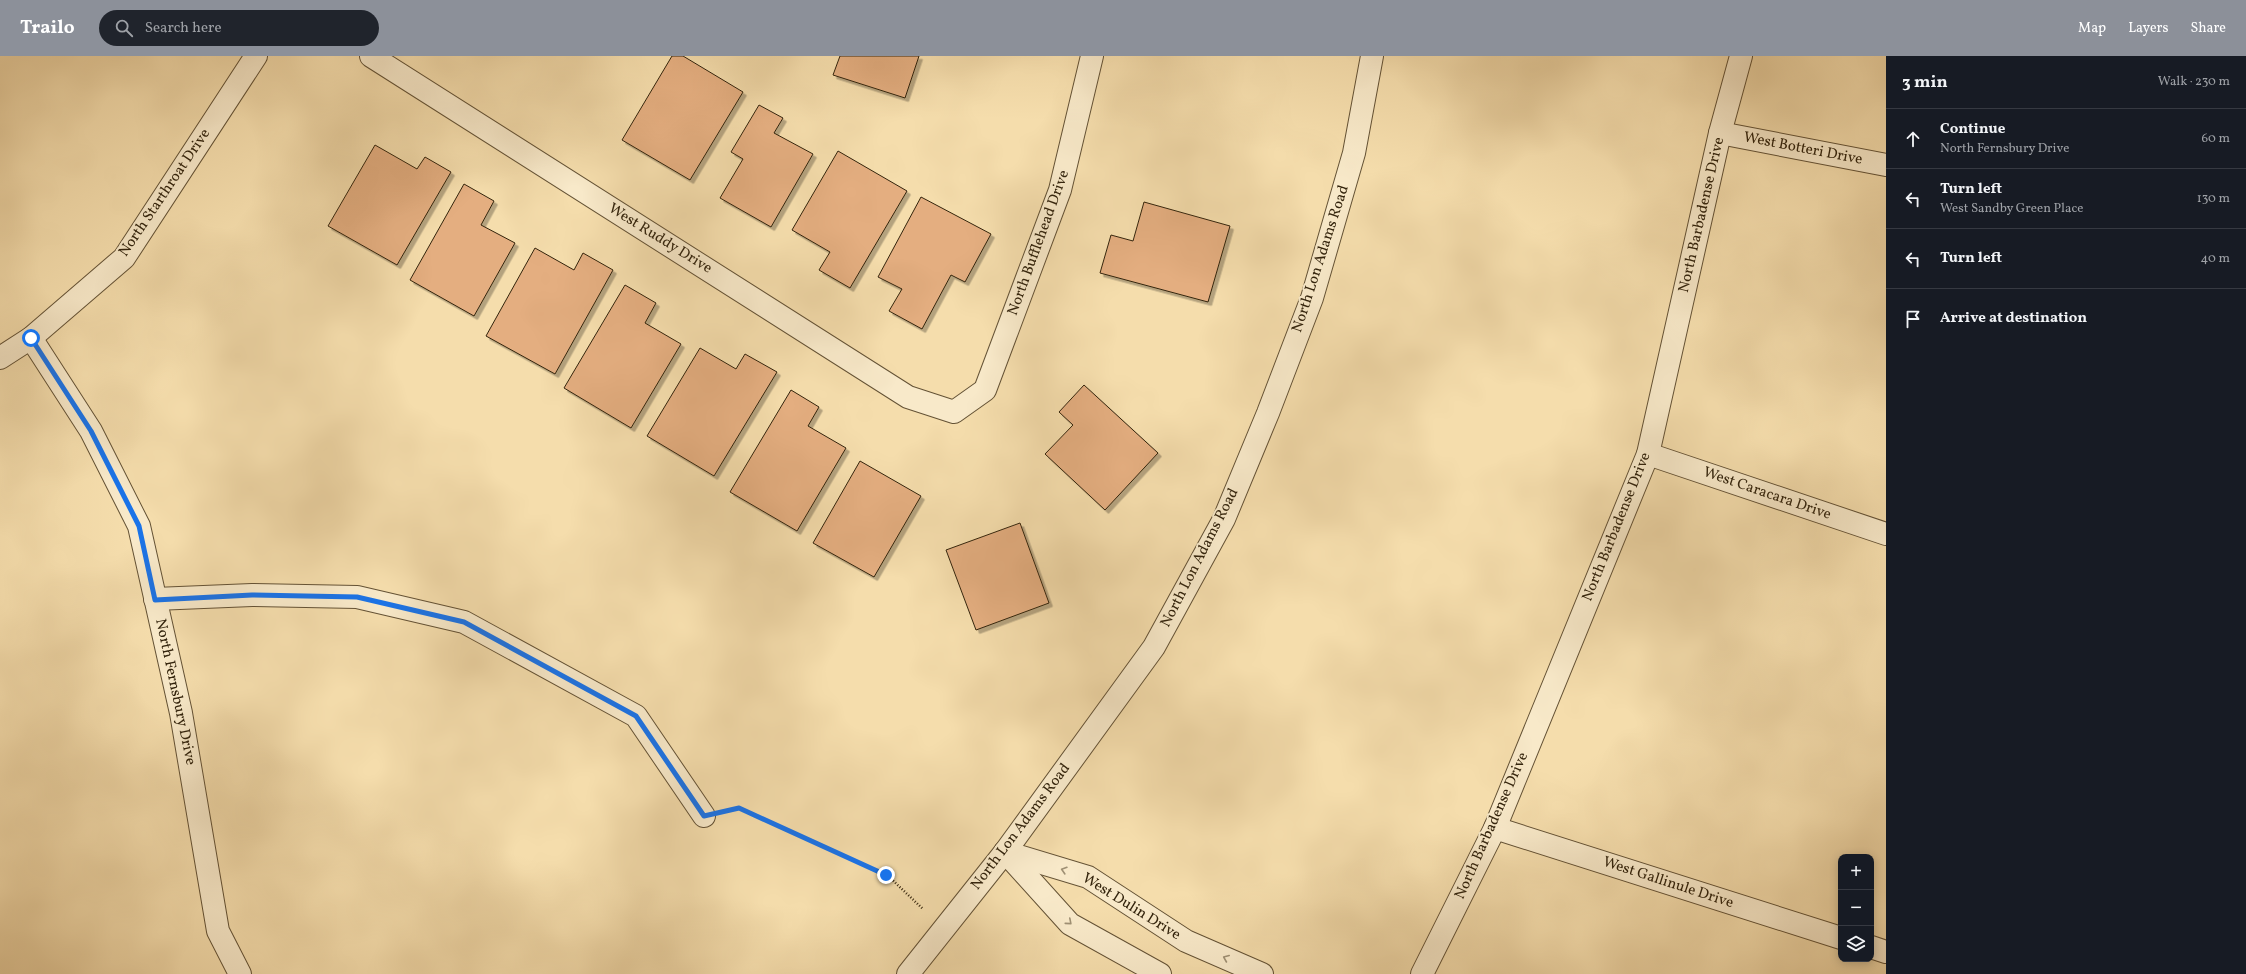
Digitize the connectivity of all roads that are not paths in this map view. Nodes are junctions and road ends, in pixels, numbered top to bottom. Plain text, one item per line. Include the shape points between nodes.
1 (256, 56) edge
2 (371, 56) edge
3 (1092, 56) edge
4 (1372, 56) edge
5 (1740, 56) edge
6 (1720, 133) junction
7 (1886, 165) edge
8 (31, 338) junction
9 (0, 358) edge
10 (954, 412) joint
11 (1648, 454) junction
12 (1886, 534) edge
13 (155, 600) junction
14 (704, 816) road end
15 (1495, 828) junction
16 (1005, 852) junction
17 (1838, 937) edge
18 (1874, 948) edge
19 (1886, 952) edge
20 (240, 974) edge
21 (908, 974) edge
22 (1160, 974) edge
23 (1262, 974) edge
24 (1422, 974) edge

1 - 8 street, North Starthroat Drive via 124,258
2 - 10 street, West Ruddy Drive via 908,396
3 - 10 street, North Bufflehead Drive via 1060,190 985,390
4 - 16 street, North Lon Adams Road via 1354,153 1312,298 1224,519 1154,647
5 - 6 street, North Barbadense Drive
6 - 7 street, West Botteri Drive
6 - 11 street, North Barbadense Drive
8 - 9 street, North Starthroat Drive
8 - 13 street, North Fernsbury Drive via 91,431 139,526
11 - 12 street, West Caracara Drive
11 - 15 street, North Barbadense Drive
13 - 14 street via 252,595 357,597 464,622 636,716
13 - 20 street, North Fernsbury Drive via 181,713 218,931
15 - 17 street, West Gallinule Drive
15 - 24 street, North Barbadense Drive
16 - 21 street, North Lon Adams Road
16 -> 22 street via 1070,924
23 -> 16 street, West Dulin Drive via 1186,941 1088,877
18 - 19 street

